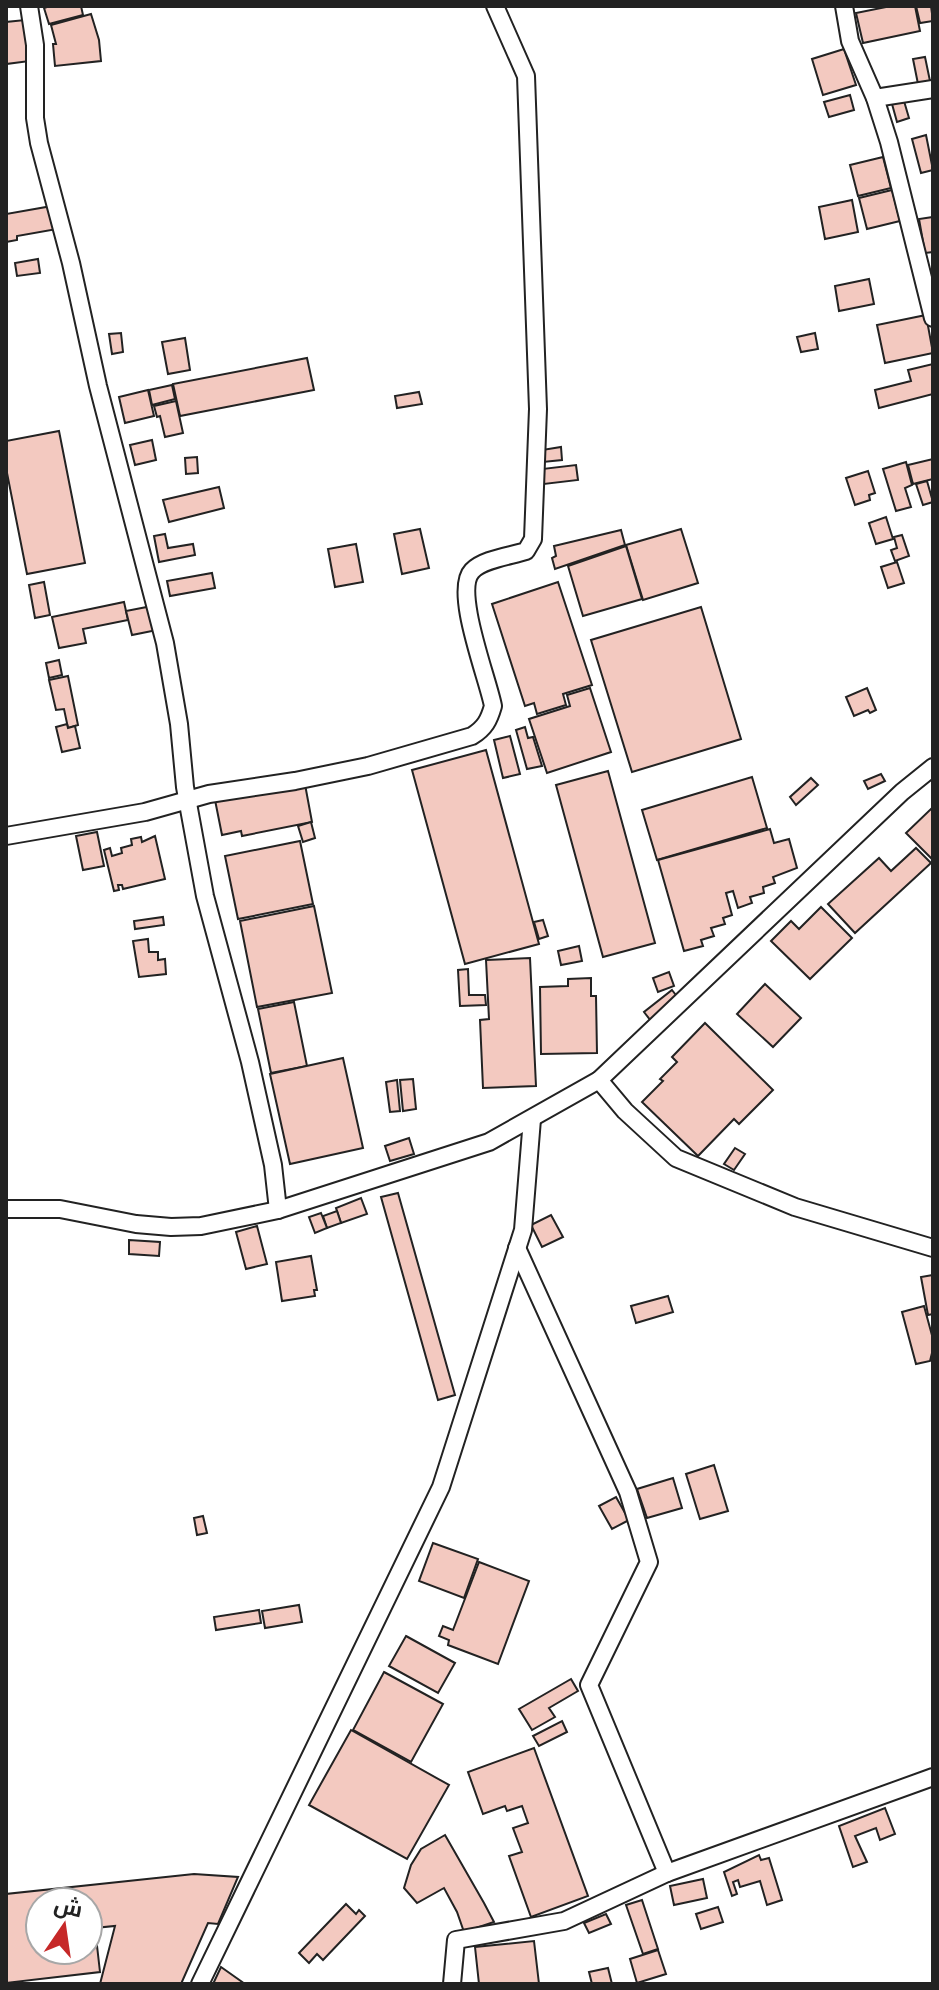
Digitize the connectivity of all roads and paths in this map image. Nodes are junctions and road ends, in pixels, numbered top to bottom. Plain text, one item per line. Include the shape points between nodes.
1 (29, 6) edge
2 (495, 6) edge
3 (844, 6) edge
4 (933, 89) edge
5 (875, 98) junction
6 (933, 318) edge
7 (933, 767) edge
8 (188, 801) junction
9 (6, 836) edge
10 (599, 1080) junction
11 (532, 1119) junction
12 (6, 1209) edge
13 (278, 1210) junction
14 (517, 1248) junction
15 (933, 1248) edge
16 (933, 1777) edge
17 (667, 1873) junction
18 (200, 1984) edge
19 (452, 1984) edge

1 - 8 street via 39,143 165,643
2 - 8 street via 526,76 538,409 533,539 526,551 473,570 467,581 467,608 493,706 489,720 472,736 436,748
3 - 5 street via 850,41
4 - 5 street
5 - 6 street
7 - 10 street
8 - 9 street
8 - 13 street via 205,896 273,1165
10 - 11 street
10 - 15 street via 676,1158 795,1207
11 - 13 street via 489,1142
11 - 14 street
12 - 13 street via 60,1209 171,1227
14 - 17 street via 628,1492 649,1562 589,1685
14 - 18 street via 441,1487
16 - 17 street
17 - 19 street via 564,1921 456,1940

